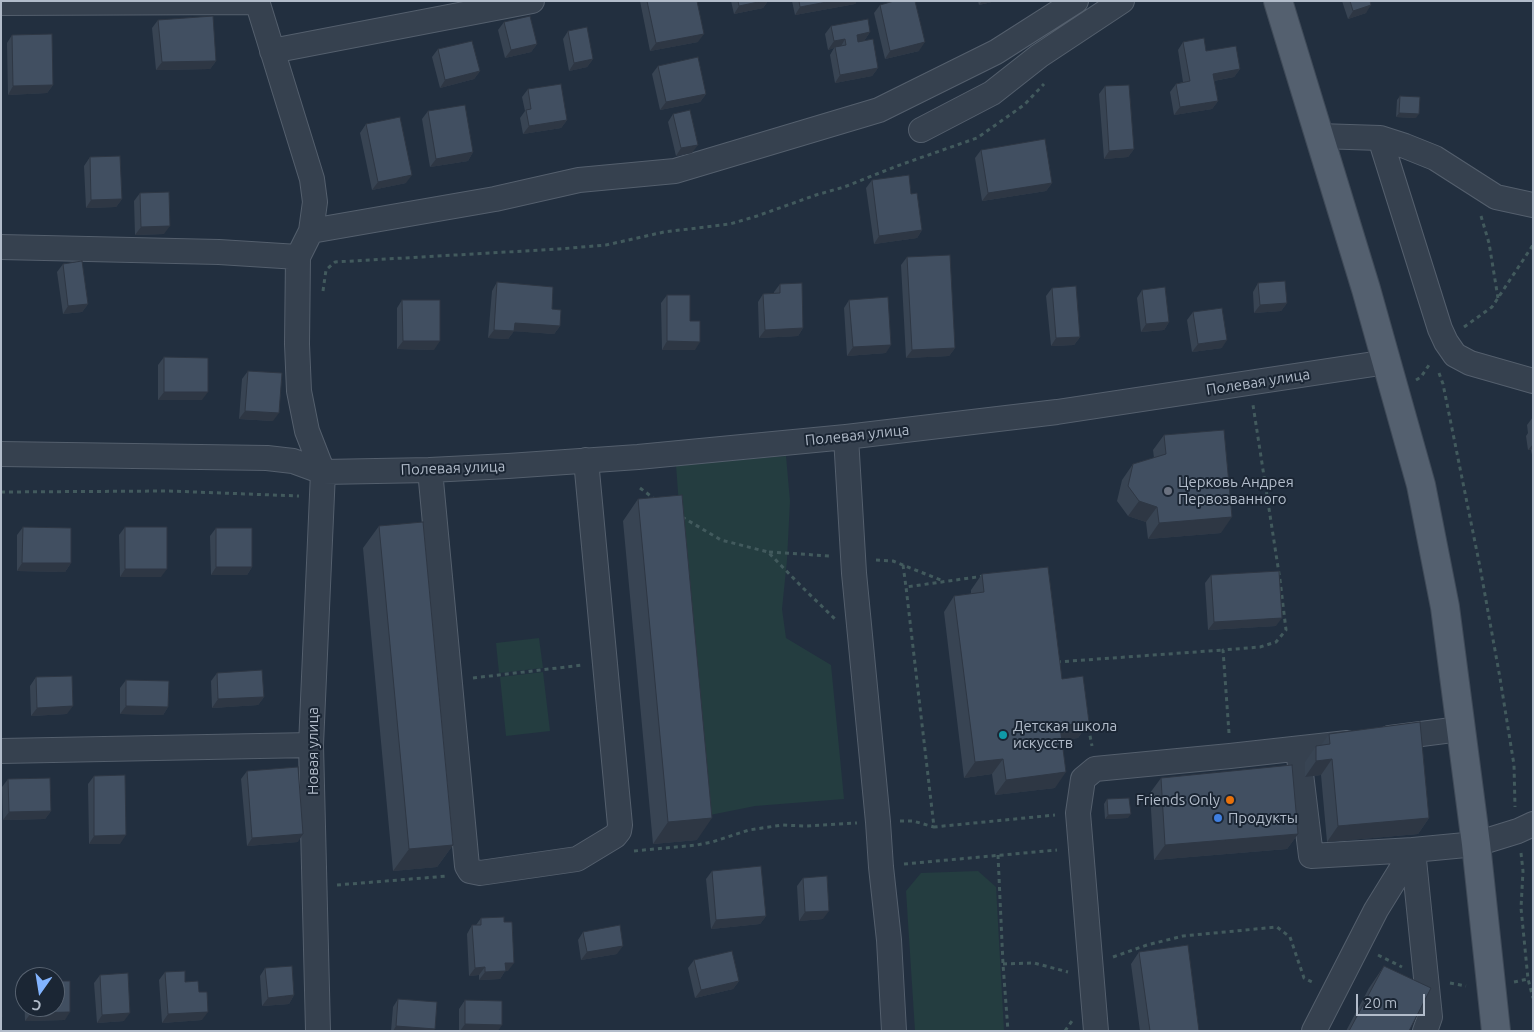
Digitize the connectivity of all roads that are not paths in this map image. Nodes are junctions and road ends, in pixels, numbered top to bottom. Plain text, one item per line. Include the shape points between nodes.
1 (532, 1) edge
2 (1076, 1) edge
3 (1122, 1) edge
4 (1278, 1) edge
5 (258, 2) edge
6 (1, 3) edge
7 (272, 51) junction
8 (922, 130) dead end
9 (1319, 136) junction
10 (1380, 138) junction
11 (1533, 205) edge
12 (310, 231) junction
13 (1, 247) edge
14 (298, 257) junction
15 (1387, 362) junction
16 (1533, 381) edge
17 (846, 437) junction
18 (1, 454) edge
19 (586, 460) junction
20 (430, 470) junction
21 (323, 472) junction
22 (1460, 729) junction
23 (311, 746) junction
24 (1298, 749) junction
25 (1, 751) edge
26 (1525, 827) edge
27 (1476, 844) junction
28 (1412, 850) junction
29 (318, 1031) edge
30 (894, 1031) edge
31 (1096, 1031) edge
32 (1314, 1031) edge
33 (1425, 1031) edge
34 (1496, 1031) edge

1 - 7 street
2 - 12 street via 996,52 870,113 676,170 579,180 496,199
3 - 8 street via 1039,56 992,93
4 - 9 main road
5 - 6 street
5 - 7 street
7 - 12 street via 312,179 315,202
9 - 10 street
9 - 15 main road
10 - 11 street via 1435,158 1496,197
10 - 16 street via 1446,342 1455,355 1470,363
12 - 14 street
13 - 14 street
14 - 21 street via 299,391 307,431
15 - 17 street, Полевая улица via 1057,412
15 - 22 main road via 1421,485 1445,607
17 - 19 street, Полевая улица
17 - 30 street via 853,559 889,940
18 - 21 street via 267,458 293,461
19 - 20 street, Полевая улица
19 - 20 street via 619,831 577,859 480,873 470,871 467,866
20 - 21 street, Полевая улица
21 - 23 street, Новая улица
22 - 24 street
22 - 27 main road
23 - 25 street
23 - 29 street, Новая улица
24 - 28 street via 1311,856
24 - 31 street via 1095,769 1083,779 1078,813
26 - 27 street
27 - 28 street
27 - 34 main road
28 - 32 street via 1376,910
28 - 33 street via 1430,1017

